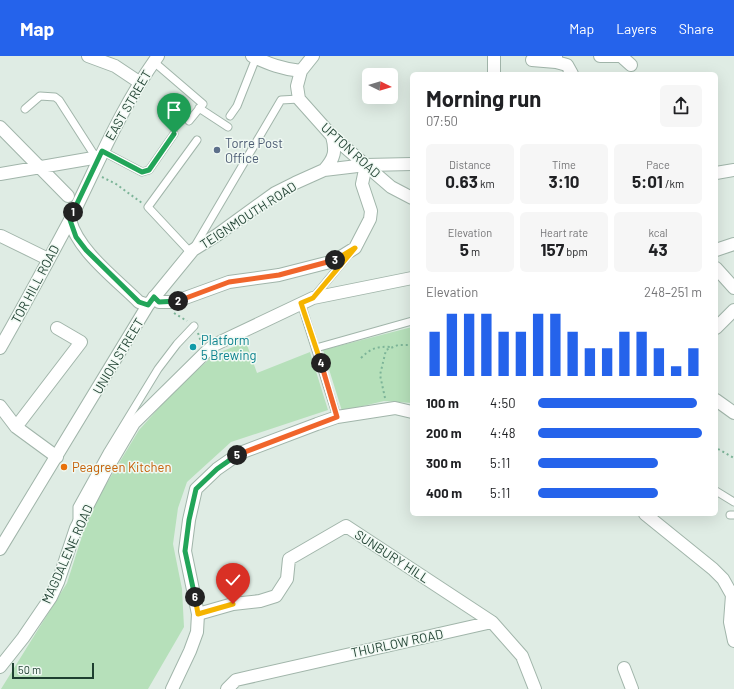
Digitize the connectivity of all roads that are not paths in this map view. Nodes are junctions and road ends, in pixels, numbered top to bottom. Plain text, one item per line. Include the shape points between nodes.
1 (88, 56) edge
2 (313, 56) edge
3 (494, 56) edge
4 (600, 56) edge
5 (254, 57) edge
6 (156, 59) edge
7 (556, 59) edge
8 (532, 60) dead end
9 (631, 65) dead end
10 (301, 71) junction
11 (494, 72) edge
12 (571, 72) edge
13 (139, 82) junction
14 (298, 99) junction
15 (199, 108) junction
16 (25, 109) dead end
17 (230, 116) dead end
18 (189, 121) dead end
19 (0, 127) edge
20 (228, 127) dead end
21 (174, 134) dead end
22 (332, 136) junction
23 (197, 140) dead end
24 (100, 154) junction
25 (410, 164) edge
26 (366, 165) junction
27 (42, 168) junction
28 (324, 170) junction
29 (734, 170) edge
30 (718, 173) edge
31 (0, 174) edge
32 (68, 196) dead end
33 (410, 197) edge
34 (70, 220) junction
35 (1, 236) edge
36 (734, 244) edge
37 (355, 248) junction
38 (718, 249) edge
39 (192, 251) junction
40 (48, 259) junction
41 (718, 270) edge
42 (410, 278) edge
43 (734, 288) edge
44 (313, 298) junction
45 (151, 301) junction
46 (301, 303) junction
47 (734, 310) edge
48 (410, 322) edge
49 (194, 326) dead end
50 (718, 326) edge
51 (57, 328) dead end
52 (0, 348) edge
53 (316, 348) junction
54 (718, 402) edge
55 (0, 406) edge
56 (410, 412) edge
57 (734, 414) edge
58 (337, 417) junction
59 (16, 427) junction
60 (57, 456) junction
61 (718, 492) edge
62 (734, 502) edge
63 (647, 516) edge
64 (76, 528) junction
65 (0, 549) edge
66 (733, 595) edge
67 (198, 614) junction
68 (492, 622) junction
69 (734, 641) edge
70 (0, 668) edge
71 (624, 668) dead end
72 (172, 689) edge
73 (227, 689) edge
74 (535, 689) edge
75 (632, 689) edge

1 - 13 street via 115,66
2 - 10 street
3 - 11 street
4 - 9 street via 621,56
5 - 10 street via 272,66
5 - 17 lane
6 - 13 street, EAST STREET
6 - 15 lane via 203,104
7 - 8 street
7 - 12 street via 567,65
10 - 14 street via 297,86
13 - 24 street, EAST STREET
14 - 22 street, UPTON ROAD
14 - 39 lane, UNION STREET via 281,100
15 - 18 lane
15 - 20 lane
16 - 24 lane via 40,96 55,97 92,153
19 - 27 street
21 - 24 lane via 149,170 142,172
22 - 26 street, UPTON ROAD
22 - 28 street via 335,154 332,162
23 - 39 lane via 148,207
24 - 27 street
24 - 34 street, EAST STREET
25 - 26 street, TEIGNMOUTH ROAD
26 - 28 street, TEIGNMOUTH ROAD
26 - 33 street, UPTON ROAD via 391,187
26 - 37 street via 362,184 371,211 370,219
27 - 31 street
27 - 32 street
28 - 39 street, TEIGNMOUTH ROAD via 276,193
29 - 30 street
34 - 40 street, TOR HILL ROAD
34 - 45 street via 76,237 86,250 139,302
35 - 40 street
36 - 38 street
37 - 44 lane
37 - 45 street via 334,261 279,275 229,282 178,301
39 - 45 street, UNION STREET
40 - 52 street, TOR HILL ROAD
41 - 43 street
42 - 44 street, MAGDALENE ROAD
44 - 46 street, MAGDALENE ROAD
45 - 60 street, UNION STREET
46 - 53 lane
46 - 64 street, MAGDALENE ROAD via 214,345 151,406 134,423
47 - 50 street
48 - 53 lane
49 - 64 lane via 176,344 158,369 108,451 77,507
51 - 59 street via 80,342
53 - 58 lane
54 - 57 street
55 - 59 street
56 - 58 street via 395,408
58 - 67 street via 240,453 217,469 196,489 185,551
59 - 60 street
60 - 65 street, UNION STREET
61 - 62 lane
63 - 66 street via 713,569
64 - 70 street, MAGDALENE ROAD via 51,596
66 - 69 street via 730,622
67 - 68 street, SUNBURY HILL via 276,596 286,579 289,559 346,526
67 - 72 street via 197,632
68 - 73 street, THURLOW ROAD via 236,680
68 - 74 street via 522,656
71 - 75 street

